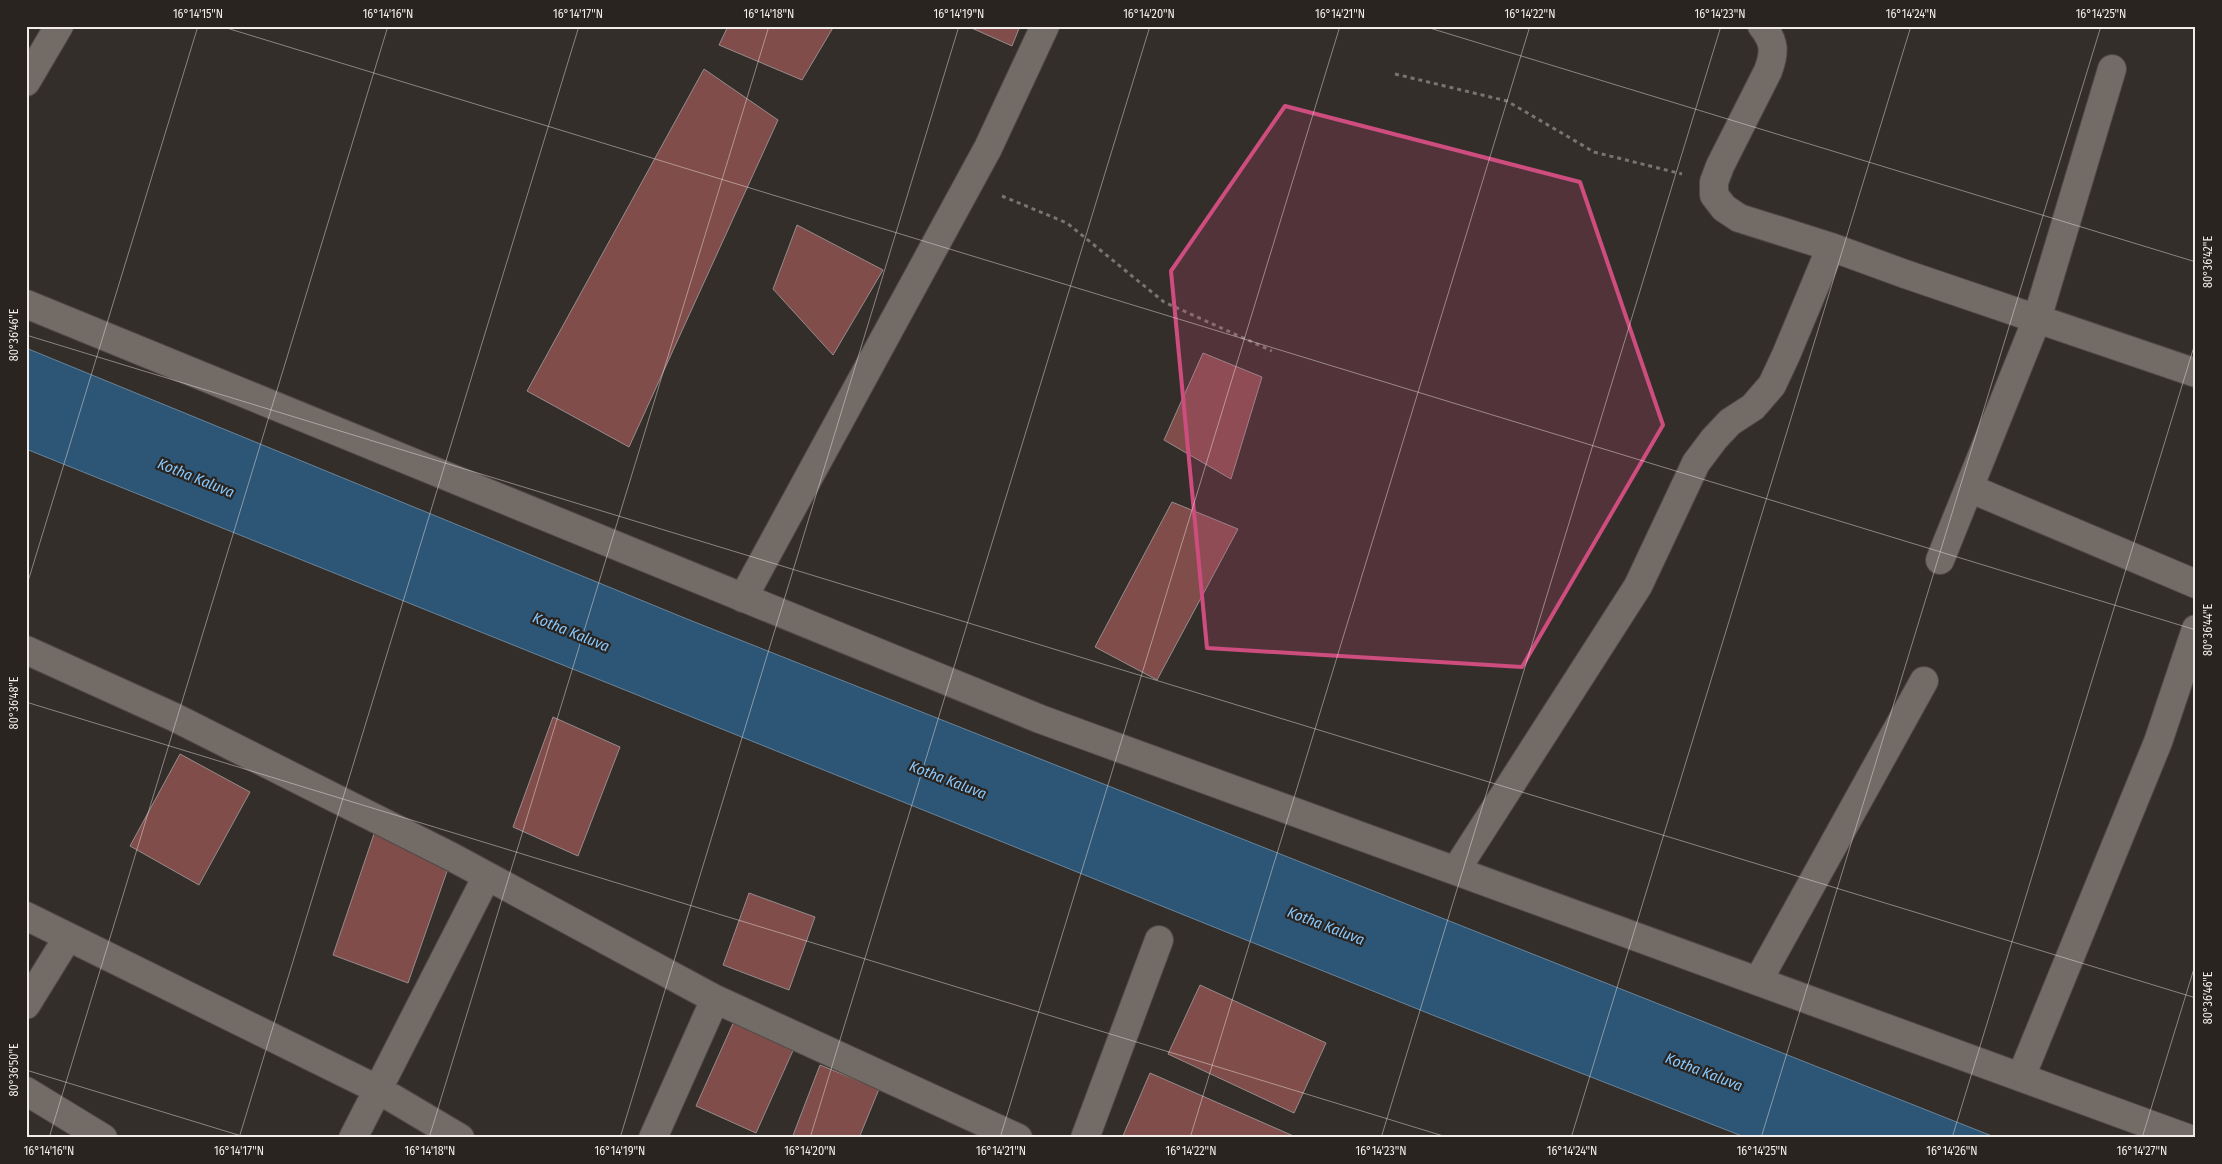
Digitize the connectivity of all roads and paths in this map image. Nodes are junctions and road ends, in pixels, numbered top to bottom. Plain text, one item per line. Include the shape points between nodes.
1 (59, 26) edge
2 (1045, 26) edge
3 (1762, 26) edge
4 (2112, 69) dead end
5 (1395, 74) dead end
6 (26, 82) edge
7 (1714, 182) junction
8 (970, 183) junction
9 (1831, 247) junction
10 (26, 304) edge
11 (2037, 319) junction
12 (1272, 352) dead end
13 (2196, 373) edge
14 (1969, 488) junction
15 (1940, 560) dead end
16 (2196, 584) edge
17 (743, 598) junction
18 (2196, 629) edge
19 (26, 650) edge
20 (1924, 681) dead end
21 (1456, 870) junction
22 (487, 876) junction
23 (26, 916) edge
24 (68, 937) junction
25 (1159, 940) dead end
26 (1758, 981) junction
27 (715, 999) junction
28 (26, 1006) edge
29 (2021, 1077) junction
30 (378, 1090) junction
31 (26, 1092) edge
32 (103, 1138) edge
33 (353, 1138) edge
34 (460, 1138) edge
35 (653, 1138) edge
36 (1018, 1138) edge
37 (1085, 1138) edge
38 (2187, 1138) edge

1 - 6 street
2 - 8 street
3 - 7 street via 1772,38 1773,57
4 - 11 street
5 - 7 path via 1507,100 1594,152
7 - 9 street via 1714,196 1739,218
8 - 12 path via 1067,223 1164,302
8 - 17 street
9 - 11 street
9 - 21 street via 1772,385 1753,407 1730,422 1696,463 1638,586
10 - 17 street
11 - 13 street
11 - 14 street
14 - 15 street
14 - 16 street
17 - 21 street via 1040,719
18 - 29 street via 2158,742
19 - 22 street via 174,718
20 - 26 street
21 - 26 street
22 - 27 street
22 - 30 street
23 - 24 street
24 - 28 street
24 - 30 street
25 - 37 street
26 - 29 street
27 - 35 street
27 - 36 street
29 - 38 street
30 - 33 street
30 - 34 street
31 - 32 street

